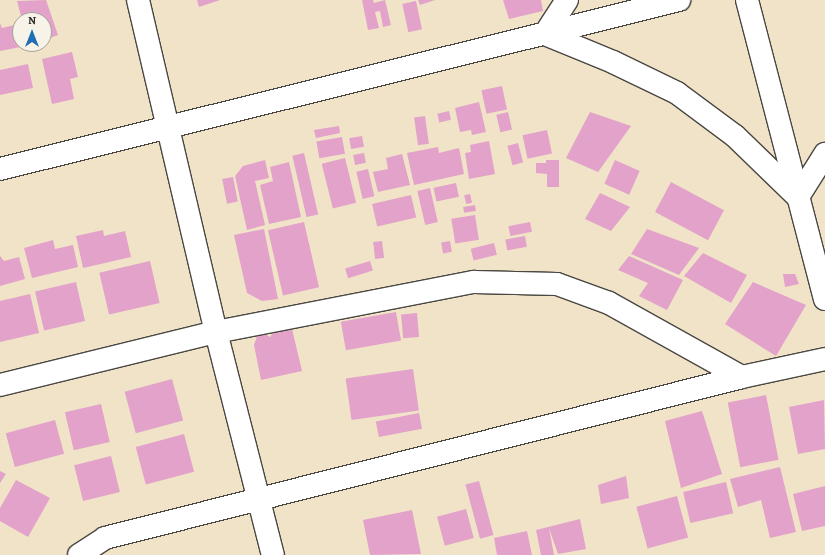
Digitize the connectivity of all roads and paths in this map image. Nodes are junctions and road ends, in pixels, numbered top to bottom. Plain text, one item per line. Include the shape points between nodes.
1 (138, 0) edge
2 (567, 0) edge
3 (679, 0) edge
4 (747, 0) edge
5 (545, 34) junction
6 (170, 127) junction
7 (825, 154) edge
8 (0, 169) edge
9 (798, 197) junction
10 (825, 299) edge
11 (216, 332) junction
12 (825, 359) edge
13 (742, 376) junction
14 (0, 385) edge
15 (259, 500) junction
16 (79, 555) edge
17 (272, 555) edge

1 - 6 street
2 - 5 street
3 - 5 street
4 - 9 street
5 - 6 street
5 - 9 street via 613,62 677,93 735,136
6 - 8 street
6 - 11 street
7 - 9 street
9 - 10 street
11 - 13 street via 474,282 558,284 609,303
11 - 14 street
11 - 15 street
12 - 13 street
13 - 15 street
15 - 16 street via 105,538
15 - 17 street

